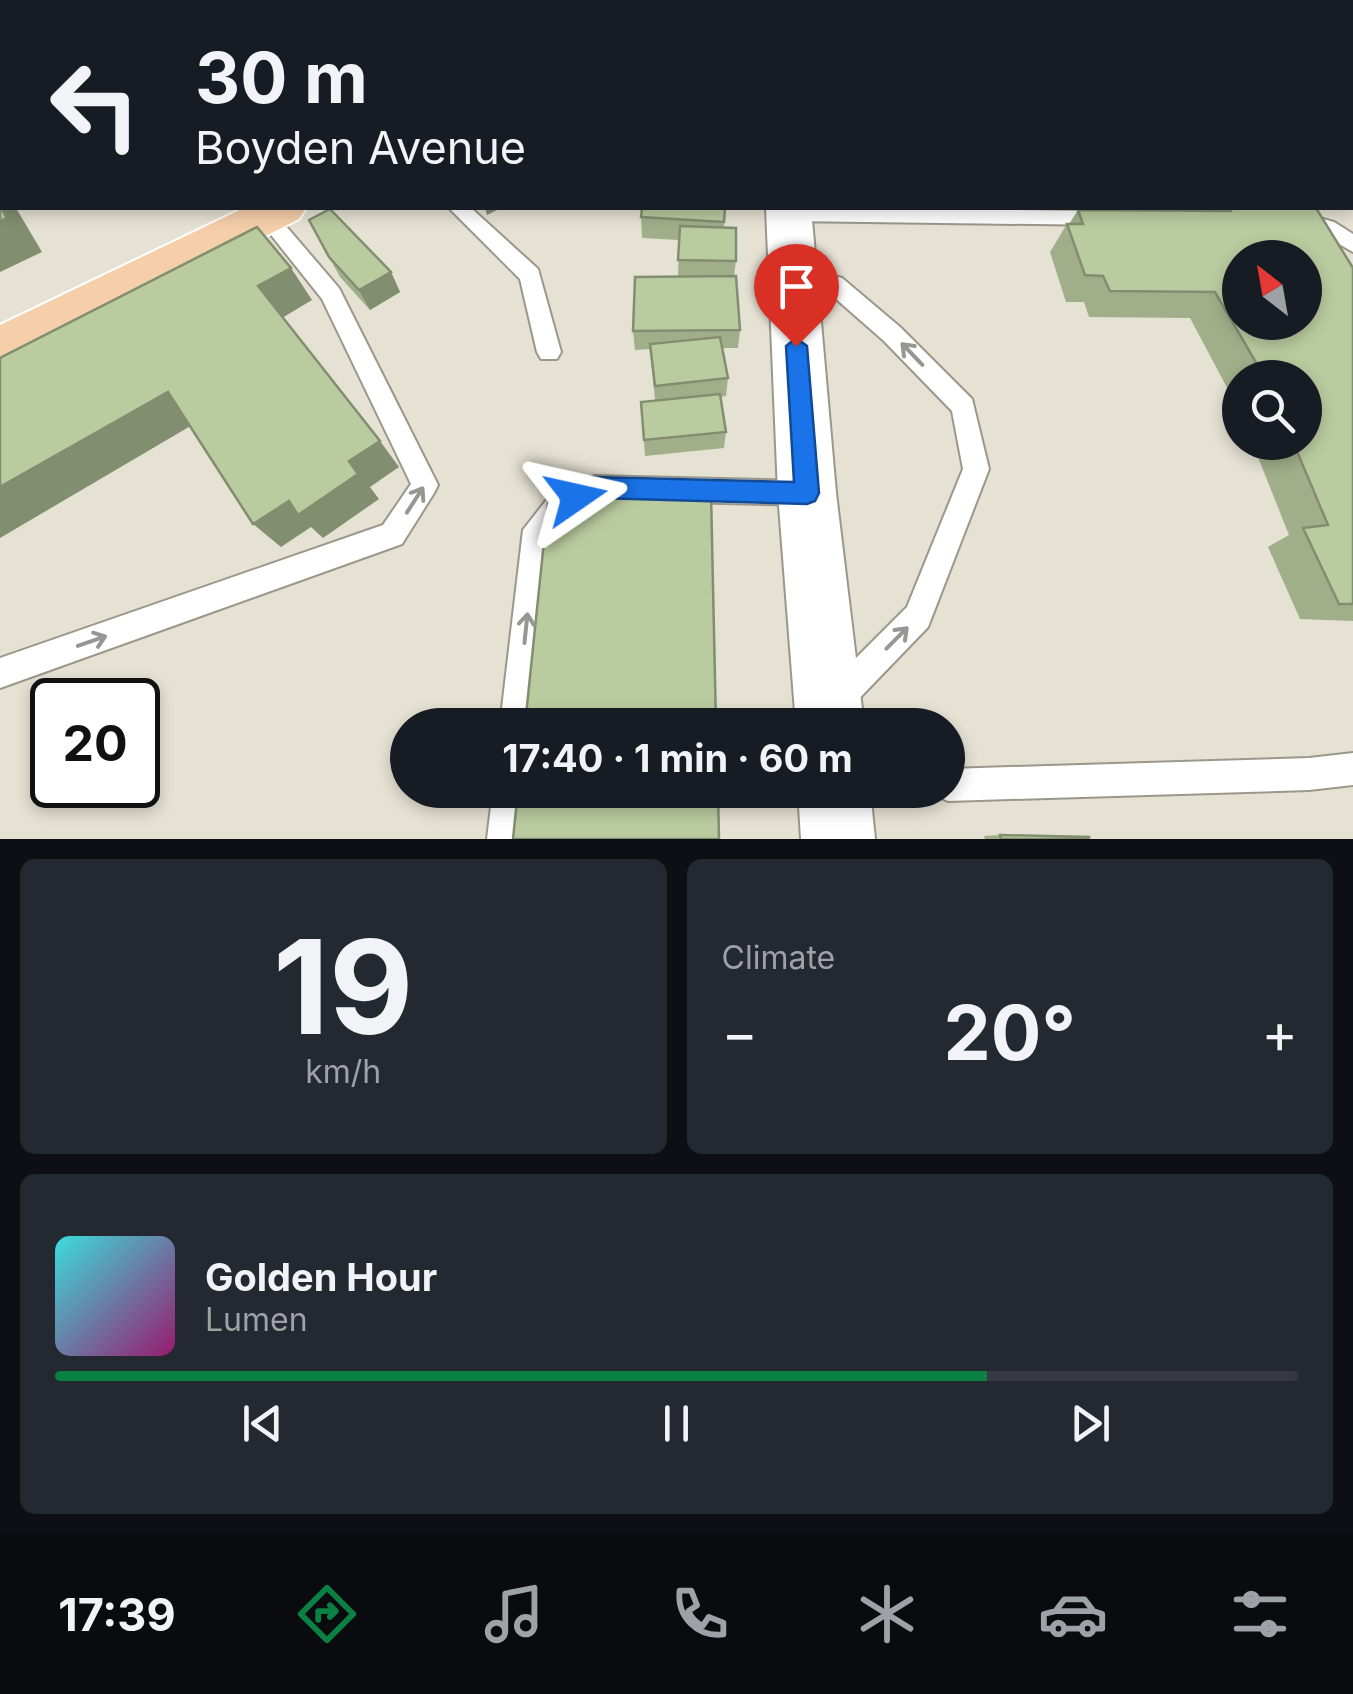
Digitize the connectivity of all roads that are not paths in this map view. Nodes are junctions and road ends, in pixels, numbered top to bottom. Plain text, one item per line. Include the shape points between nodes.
1 (462, 210) edge
2 (788, 211) edge
3 (274, 212) edge
4 (1269, 217) edge
5 (1139, 218) edge
6 (1353, 244) edge
7 (791, 273) junction
8 (0, 349) edge
9 (549, 352) dead end
10 (807, 493) junction
11 (0, 673) edge
12 (518, 708) edge
13 (829, 708) edge
14 (837, 708) edge
15 (1353, 769) edge
16 (965, 784) edge
17 (507, 808) edge
18 (835, 808) edge
19 (504, 839) edge
20 (838, 839) edge

1 - 9 lane via 530,275
2 - 5 lane
2 - 7 street
3 - 8 main road
11 -> 3 lane via 392,535 425,486 331,294
4 - 6 lane via 1327,227
7 - 10 street
14 -> 7 lane via 918,617 976,469 962,406 834,284
12 -> 10 lane via 537,530 557,507 594,488
10 - 13 street
15 - 16 lane
17 - 19 lane
18 - 20 street

